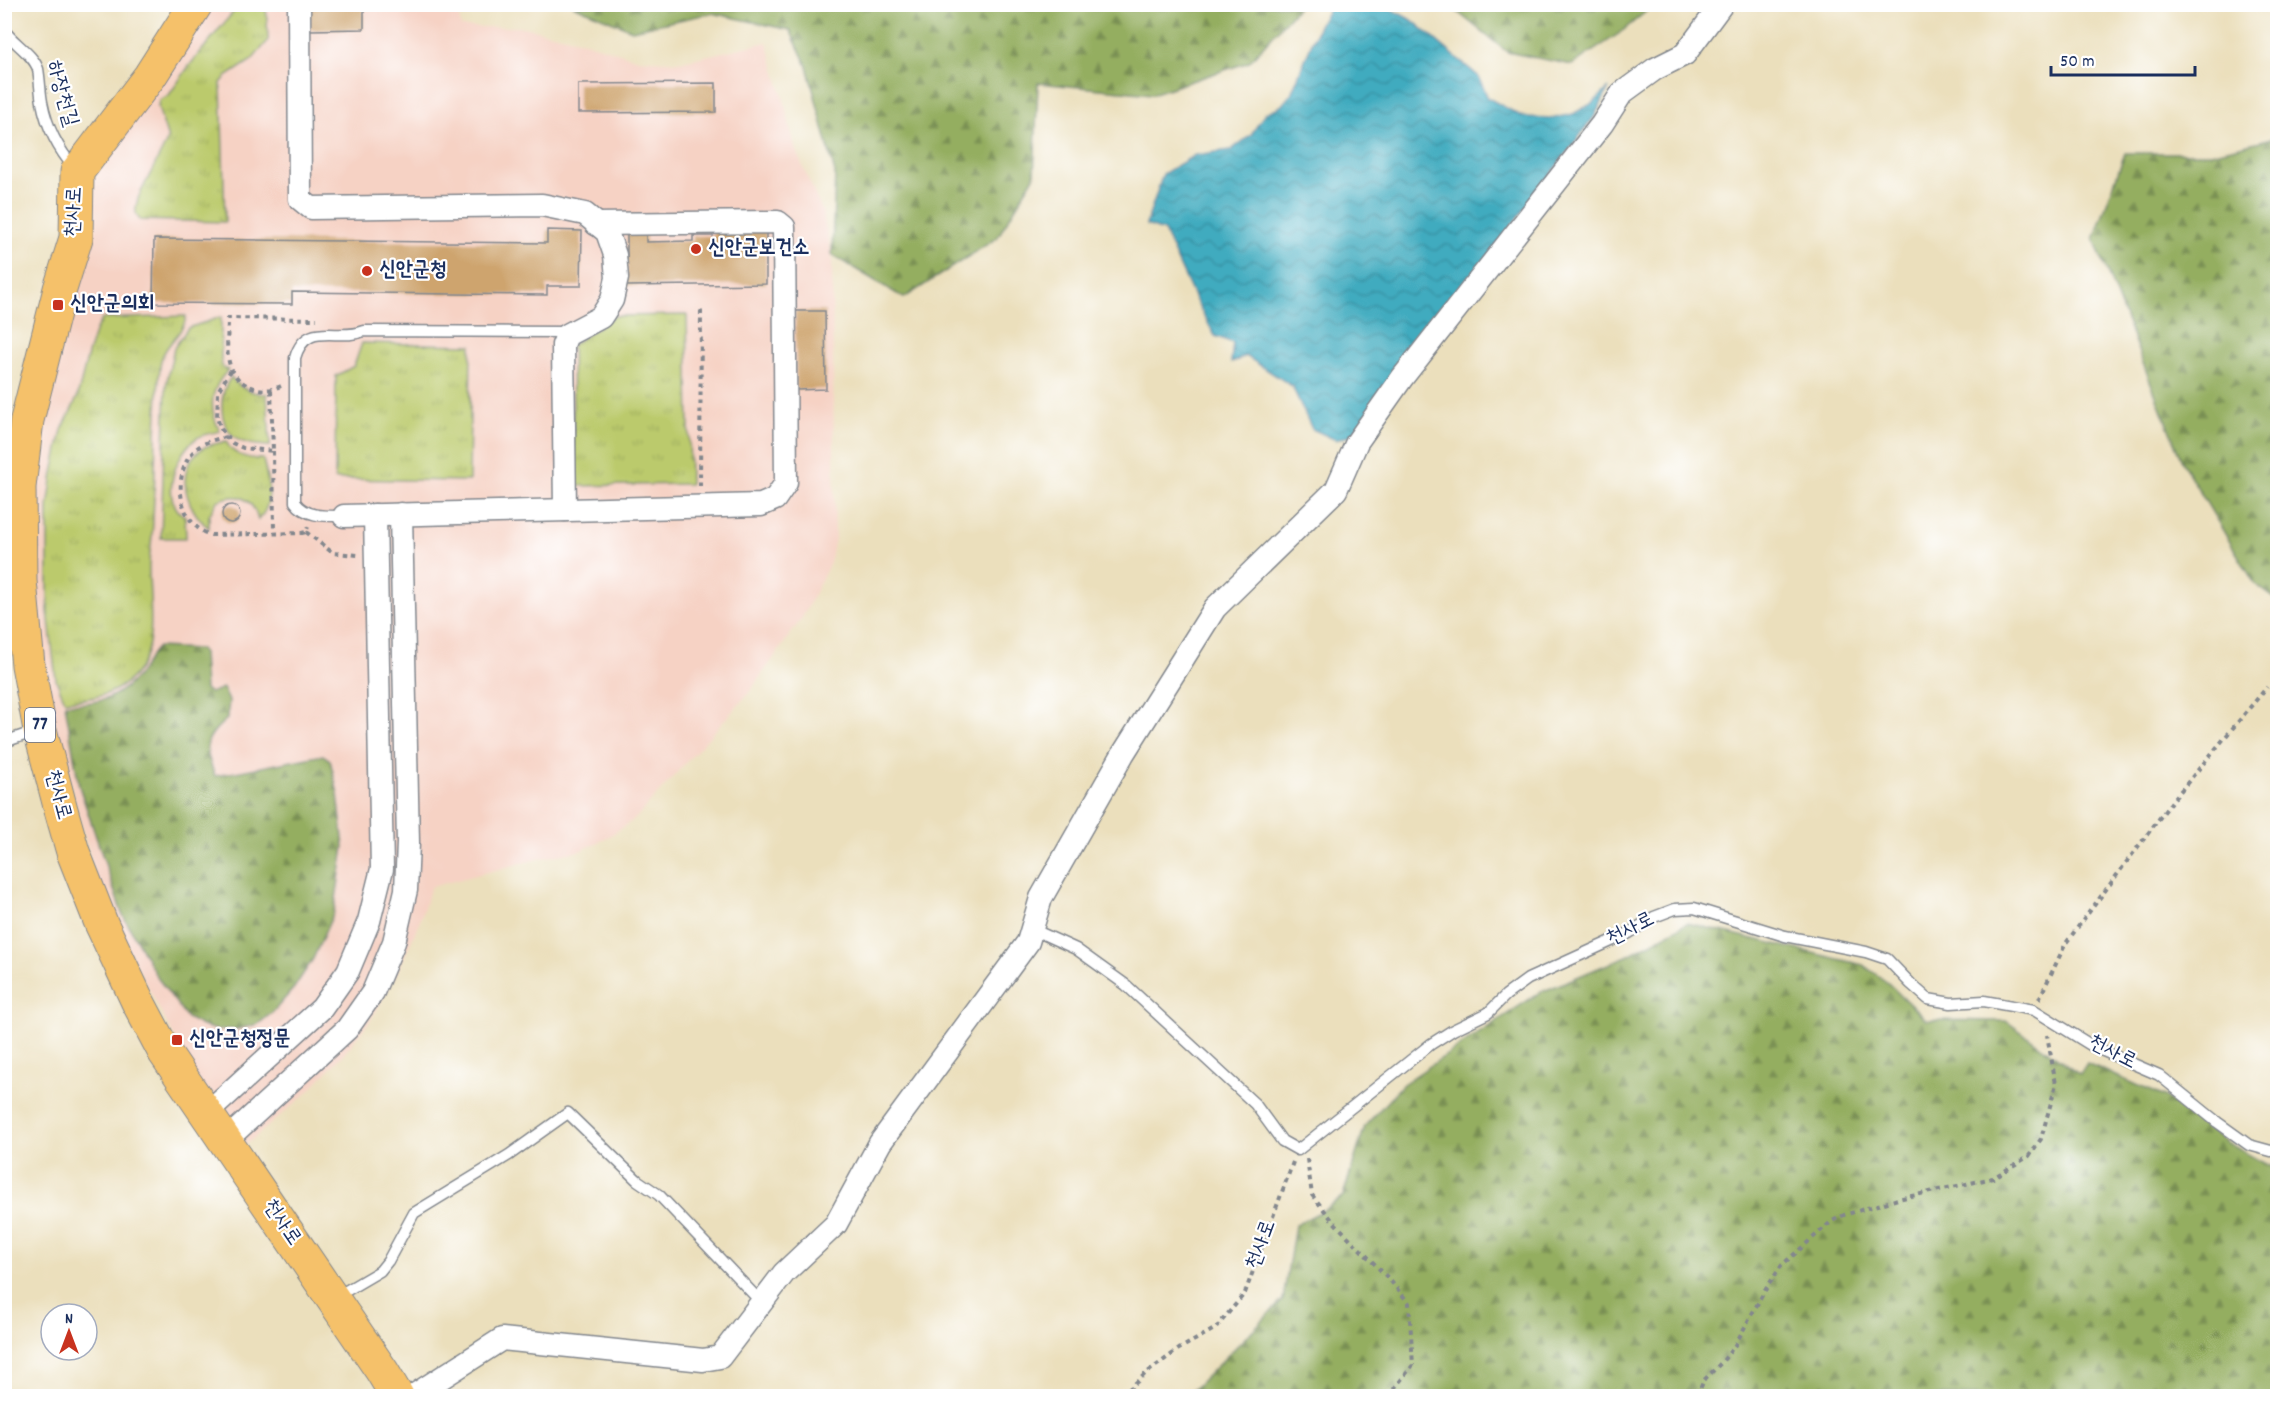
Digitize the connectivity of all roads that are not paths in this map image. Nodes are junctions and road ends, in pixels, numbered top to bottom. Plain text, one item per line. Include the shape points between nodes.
1 (196, 4) edge
2 (299, 4) edge
3 (1722, 4) edge
4 (4, 30) edge
5 (77, 172) junction
6 (596, 224) junction
7 (571, 332) junction
8 (565, 510) junction
9 (402, 514) junction
10 (375, 515) junction
11 (344, 516) joint
12 (40, 730) junction
13 (4, 742) edge
14 (1032, 929) junction
15 (206, 1114) junction
16 (225, 1141) junction
17 (2277, 1150) edge
18 (333, 1299) junction
19 (762, 1302) junction
20 (397, 1396) edge
21 (413, 1396) edge

1 - 5 main road, 천사로 via 150,76
2 - 6 street via 300,199 311,208 542,205 585,214
3 - 14 street via 1684,54 1622,93 1602,124 1402,378 1357,442 1336,490 1215,608 1123,754 1041,898
4 - 5 lane, 하장천길 via 37,68 46,123 58,149
5 - 12 main road, 천사로 / 77 via 76,238 27,420 19,487 24,625
6 - 7 street via 607,232 615,255 617,278 612,300 601,317
6 - 8 street via 778,222 784,227 786,483 775,499 761,505
7 - 8 street via 563,345
7 - 11 lane via 364,331 320,334 302,342 295,358 295,502 299,508 320,516
8 - 9 street
9 - 10 street
9 - 16 street via 408,843 406,890 394,942 373,992 347,1029
10 - 11 street
10 - 15 street via 382,869 369,921 348,971 322,1008
12 - 13 lane
12 - 15 main road, 천사로 / 77 via 73,852 101,923 165,1053
14 - 17 lane, 천사로 via 1076,949 1126,985 1255,1104 1282,1141 1301,1147 1431,1044 1488,1013 1528,979 1629,933 1653,917 1675,909 1694,908 1785,936 1887,958 1928,999 1951,1003 1984,1001 2034,1010 2094,1047 2159,1075 2249,1144
14 - 19 street via 1028,942 880,1143 836,1224 784,1273
15 - 16 main road, 천사로 / 77
16 - 18 main road, 천사로 / 77
18 - 19 lane via 380,1271 414,1213 509,1155 568,1113 637,1180 659,1194
18 - 20 main road, 천사로 / 77
19 - 21 street via 720,1357 703,1360 502,1339

